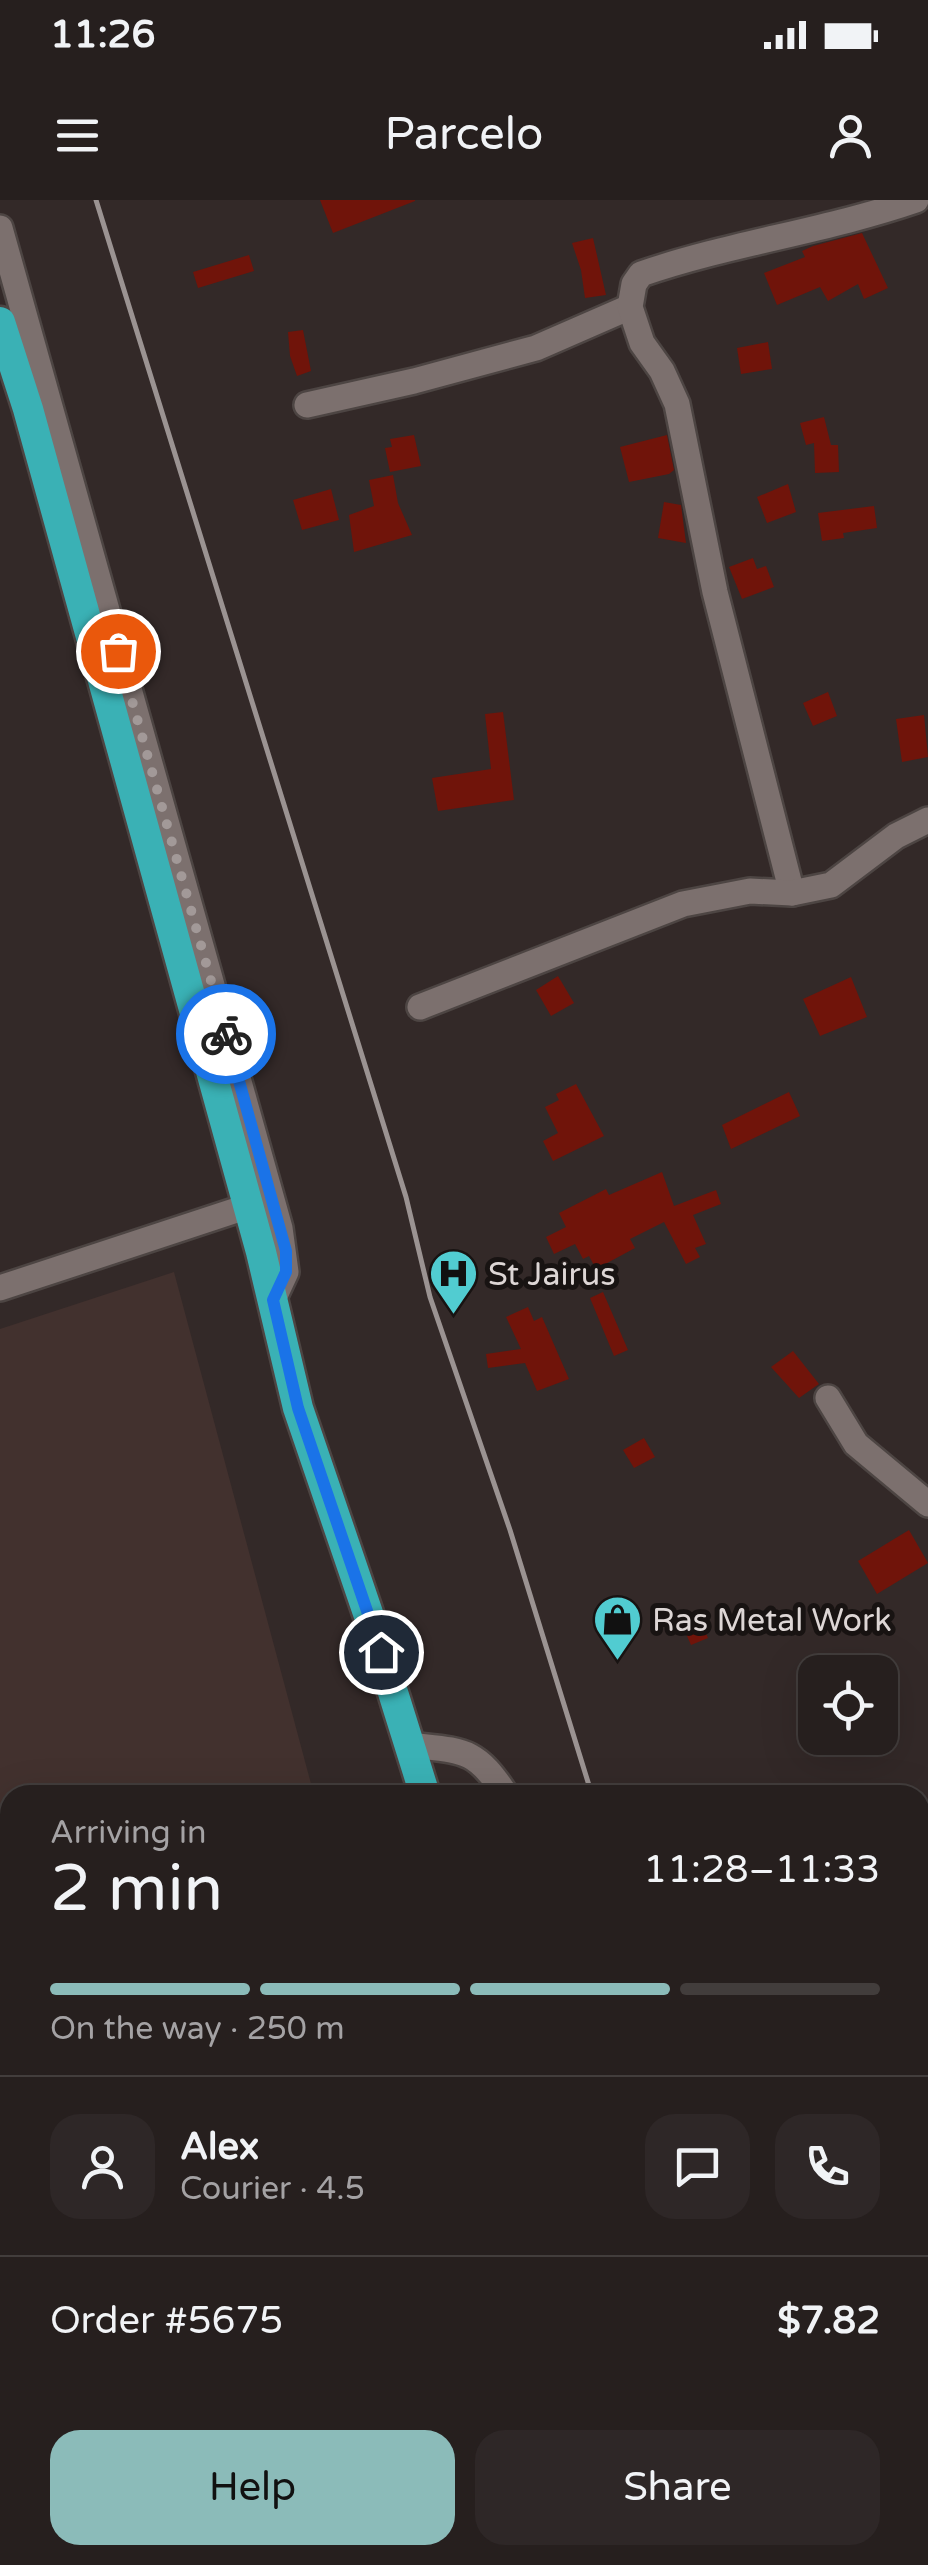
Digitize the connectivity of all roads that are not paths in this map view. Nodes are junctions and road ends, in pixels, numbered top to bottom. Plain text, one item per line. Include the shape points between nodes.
1 (824, 200) edge
2 (916, 200) edge
3 (835, 225) junction
4 (0, 228) edge
5 (630, 307) junction
6 (0, 322) edge
7 (307, 405) dead end
8 (928, 820) edge
9 (792, 893) junction
10 (420, 1008) dead end
11 (249, 1206) junction
12 (0, 1288) edge
13 (273, 1300) junction
14 (828, 1398) dead end
15 (928, 1504) edge
16 (409, 1745) junction
17 (421, 1785) edge
18 (499, 1785) edge
19 (669, 2565) edge
20 (683, 2565) edge

1 - 3 street
2 - 3 street
3 - 5 street via 641,274
4 - 13 street via 280,1228 286,1272
5 - 7 street via 536,348
5 - 9 street via 678,404 716,592
6 - 11 highway
8 - 9 street via 831,885
9 - 10 street via 750,891 683,904
11 - 12 street
11 - 13 highway
13 - 16 highway via 298,1408
14 - 15 street via 856,1444
16 - 17 highway
16 - 18 street via 475,1756
19 - 20 highway

